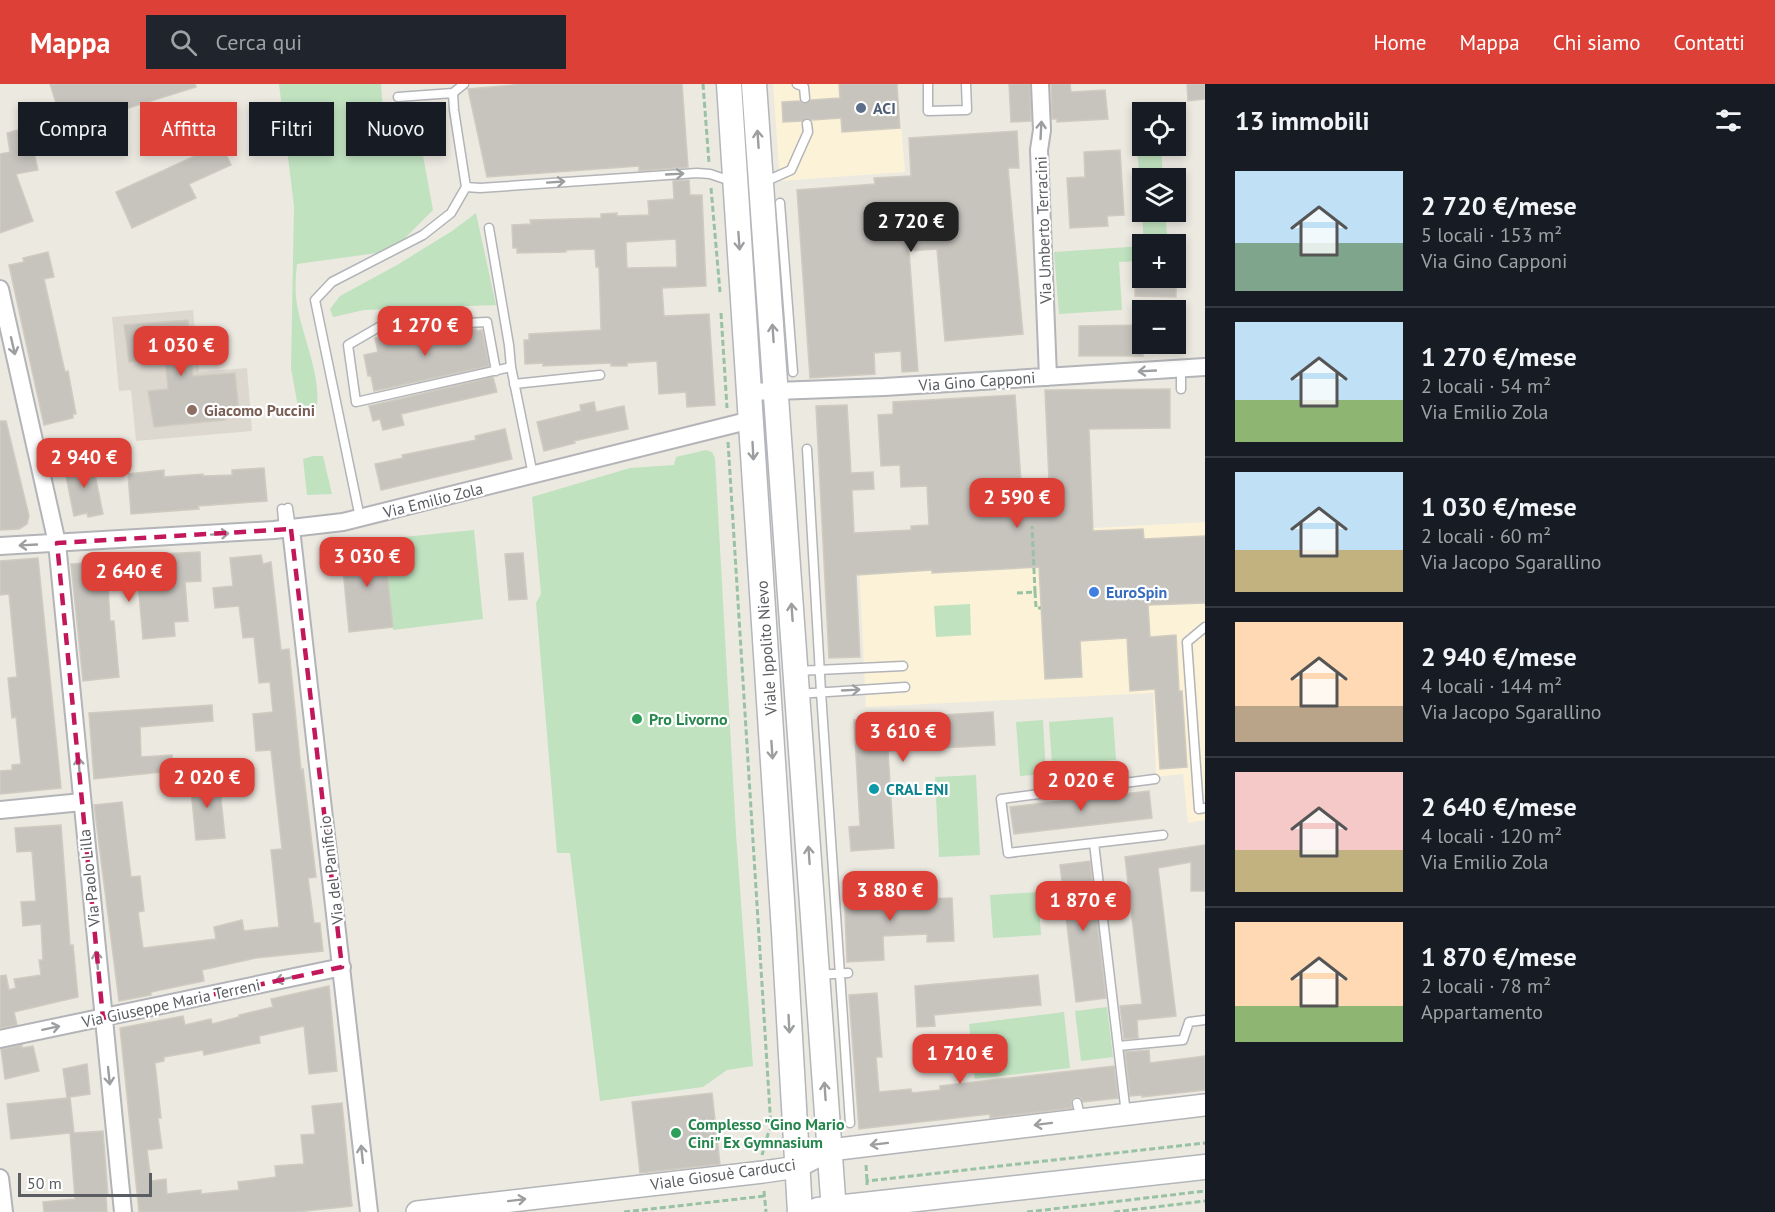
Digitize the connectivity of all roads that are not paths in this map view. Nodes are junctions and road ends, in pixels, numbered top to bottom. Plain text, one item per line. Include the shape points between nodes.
1 (465, 84) edge
2 (729, 84) edge
3 (754, 84) edge
4 (797, 84) edge
5 (928, 84) edge
6 (966, 84) edge
7 (1040, 84) edge
8 (453, 93) junction
9 (398, 97) dead end
10 (805, 98) dead end
11 (807, 124) dead end
12 (736, 183) junction
13 (761, 184) junction
14 (466, 187) junction
15 (780, 203) dead end
16 (489, 228) dead end
17 (0, 289) edge
18 (511, 367) junction
19 (1205, 367) edge
20 (1180, 369) junction
21 (496, 371) junction
22 (792, 372) dead end
23 (600, 375) dead end
24 (1048, 377) junction
25 (514, 384) junction
26 (1181, 389) dead end
27 (767, 412) junction
28 (807, 448) dead end
29 (533, 476) junction
30 (285, 508) dead end
31 (360, 519) junction
32 (288, 529) junction
33 (57, 543) junction
34 (0, 546) edge
35 (1205, 627) edge
36 (903, 666) dead end
37 (819, 669) junction
38 (796, 682) junction
39 (905, 687) dead end
40 (821, 692) junction
41 (1155, 779) dead end
42 (82, 802) junction
43 (1205, 808) edge
44 (0, 810) edge
45 (1163, 835) dead end
46 (1094, 843) junction
47 (342, 967) junction
48 (835, 974) junction
49 (103, 1018) junction
50 (1205, 1020) edge
51 (0, 1039) edge
52 (1118, 1046) junction
53 (1205, 1105) edge
54 (1126, 1114) junction
55 (850, 1123) dead end
56 (830, 1150) junction
57 (797, 1167) junction
58 (1205, 1167) edge
59 (0, 1178) edge
60 (834, 1210) edge
61 (4, 1212) edge
62 (123, 1212) edge
63 (369, 1212) edge
64 (417, 1212) edge
65 (799, 1212) edge

1 - 8 lane
2 - 12 main road, Viale Ippolito Nievo
13 -> 3 main road, Viale Ippolito Nievo
4 - 10 lane via 804,87
5 - 6 lane via 928,111 967,110
24 -> 7 street, Via Umberto Terracini
8 - 9 lane
8 - 14 lane
11 - 13 lane via 808,132 791,170
14 -> 12 lane via 697,173 725,177
12 -> 27 main road, Viale Ippolito Nievo via 750,392
27 -> 13 main road, Viale Ippolito Nievo
14 - 31 lane via 451,213 423,235 332,282 315,300
15 - 22 lane
16 - 18 lane
17 -> 33 street, Via Paolo Lilla
18 - 21 lane
18 - 25 lane
19 - 20 street, Via Gino Capponi
20 -> 24 street, Via Gino Capponi
20 - 26 lane
21 - 21 lane via 356,402 348,345 379,327 487,322
23 - 25 lane
24 - 27 street, Via Gino Capponi
25 - 29 lane
27 - 29 street, Via Emilio Zola
38 -> 27 main road, Viale Ippolito Nievo
27 -> 57 main road, Viale Ippolito Nievo via 784,932
28 - 37 lane, Viale Ippolito Nievo
29 - 31 street, Via Emilio Zola
30 - 32 lane
31 - 32 street, Via Emilio Zola
33 -> 32 street, Via Emilio Zola
32 - 47 street, Via del Panificio
33 -> 34 street, Via Emilio Zola
42 -> 33 street, Via Paolo Lilla
35 - 43 lane via 1187,642 1199,809
36 - 37 lane
37 - 38 lane
37 - 40 lane, Viale Ippolito Nievo
38 - 40 lane
48 -> 38 main road, Viale Ippolito Nievo
40 -> 39 lane
40 - 48 lane, Viale Ippolito Nievo
41 - 46 lane via 1001,799 1008,853
42 - 44 street
49 -> 42 street, Via Paolo Lilla
45 - 46 lane
46 - 52 lane
47 -> 49 street, Via Giuseppe Maria Terreni
63 -> 47 street, Via del Panificio
48 - 55 lane, Viale Ippolito Nievo
56 -> 48 main road, Viale Ippolito Nievo
51 -> 49 street, Via Giuseppe Maria Terreni
49 -> 62 street, Via Paolo Lilla
50 - 52 lane via 1189,1023 1183,1040
52 - 54 lane
53 - 54 street, Viale Giosuè Carducci
54 -> 56 street, Viale Giosuè Carducci via 1079,1108
56 - 57 street, Viale Giosuè Carducci
56 - 60 main road, Viale Ippolito Nievo
64 -> 57 street, Viale Giosuè Carducci
57 - 65 main road, Viale Ippolito Nievo
58 - 60 main road
59 - 61 street
60 - 65 main road

